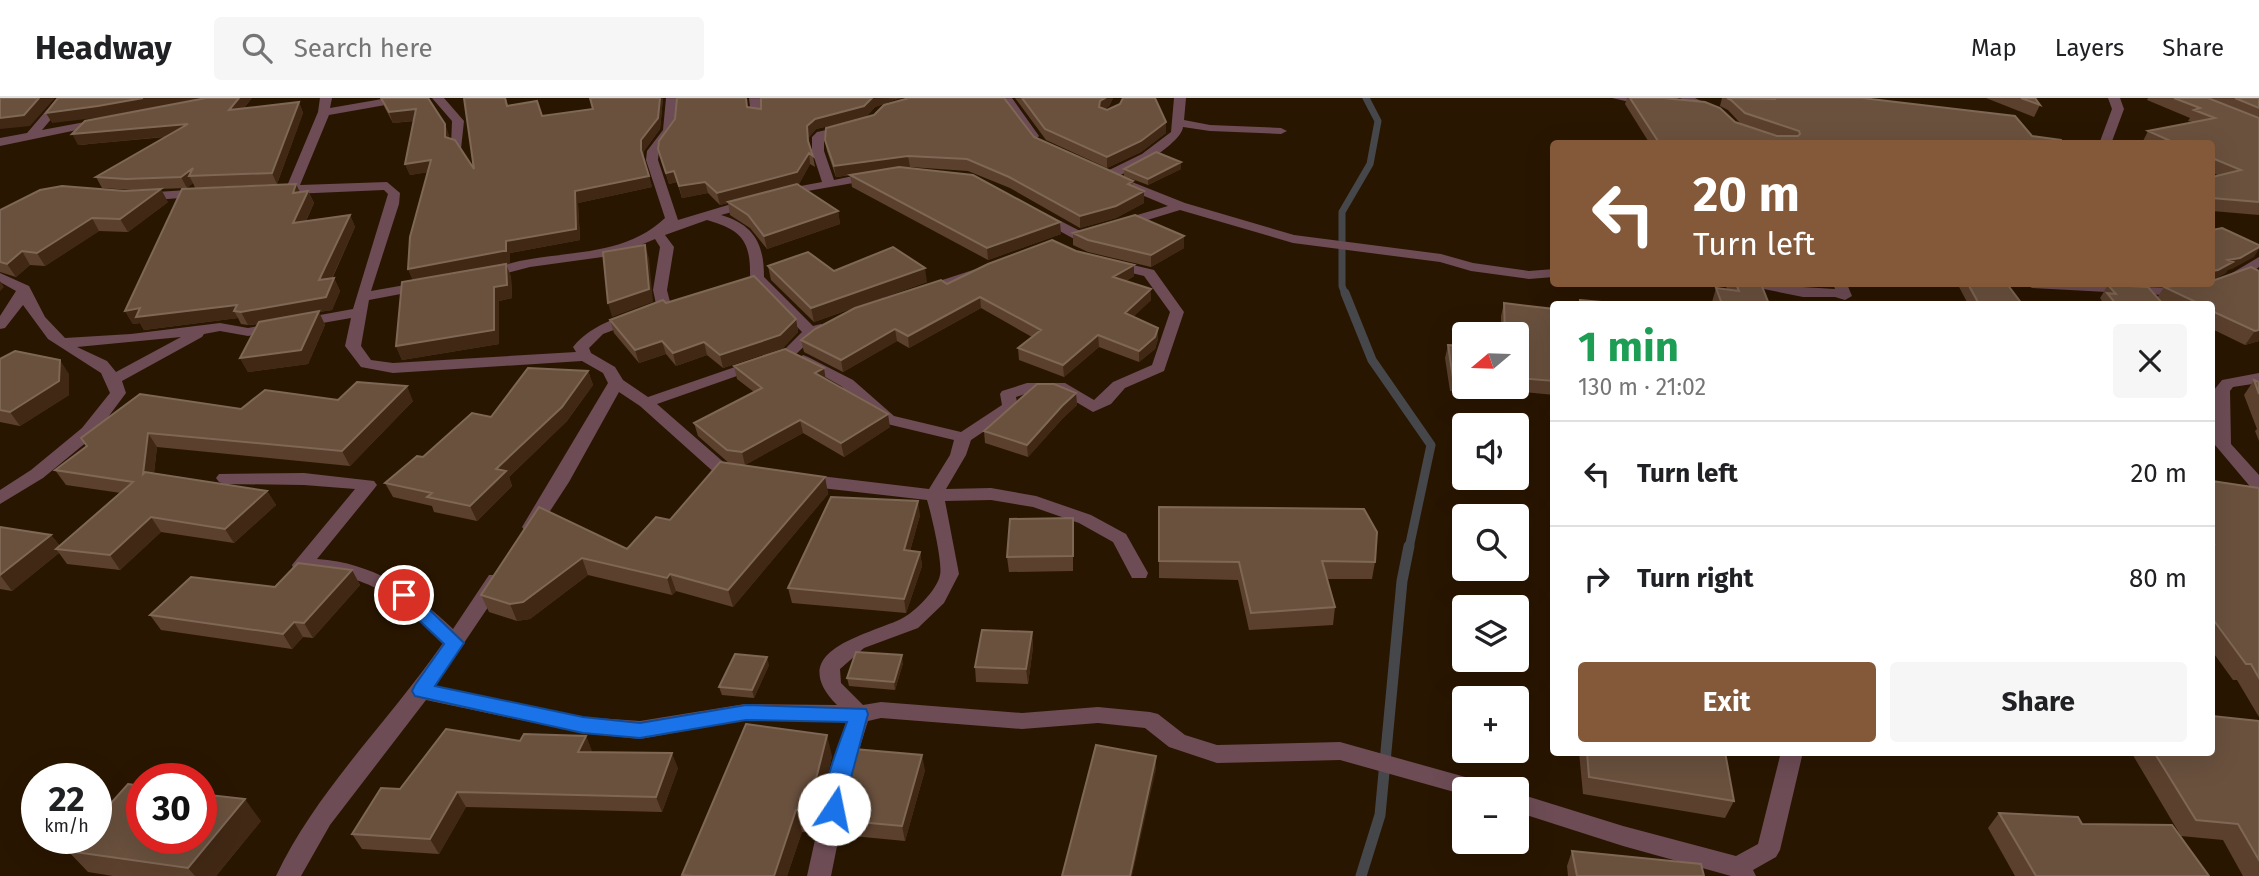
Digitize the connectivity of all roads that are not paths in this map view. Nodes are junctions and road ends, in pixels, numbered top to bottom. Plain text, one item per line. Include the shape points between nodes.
1 (63, 98) edge
2 (326, 98) edge
3 (408, 98) edge
4 (438, 98) edge
5 (672, 98) edge
6 (755, 98) edge
7 (1006, 98) edge
8 (1618, 98) edge
9 (1686, 98) edge
10 (2115, 98) edge
11 (1186, 104) edge
12 (1707, 107) junction
13 (324, 112) junction
14 (757, 116) edge
15 (120, 119) edge
16 (1729, 121) edge
17 (1177, 122) junction
18 (864, 124) edge
19 (1210, 128) junction
20 (1281, 131) dead end
21 (31, 136) junction
22 (2107, 140) edge
23 (0, 142) edge
24 (1040, 144) edge
25 (457, 146) edge
26 (888, 174) edge
27 (829, 183) junction
28 (292, 190) junction
29 (268, 191) edge
30 (216, 192) edge
31 (127, 196) edge
32 (668, 205) junction
33 (1024, 206) edge
34 (1180, 206) junction
35 (705, 215) junction
36 (657, 233) junction
37 (1094, 233) junction
38 (1056, 244) edge
39 (1096, 260) edge
40 (2259, 261) edge
41 (987, 269) edge
42 (1550, 273) edge
43 (0, 277) edge
44 (472, 277) edge
45 (433, 284) edge
46 (2217, 285) edge
47 (1773, 287) edge
48 (2070, 287) edge
49 (24, 289) junction
50 (2195, 291) edge
51 (913, 294) edge
52 (1848, 295) edge
53 (361, 304) junction
54 (836, 320) edge
55 (0, 325) edge
56 (209, 328) junction
57 (811, 332) junction
58 (61, 343) junction
59 (789, 353) junction
60 (585, 356) junction
61 (2259, 378) edge
62 (114, 379) junction
63 (616, 383) junction
64 (2228, 383) junction
65 (2259, 390) edge
66 (646, 403) junction
67 (963, 438) junction
68 (2218, 445) edge
69 (758, 474) edge
70 (782, 477) edge
71 (225, 478) dead end
72 (2259, 486) edge
73 (934, 495) junction
74 (0, 498) edge
75 (523, 540) edge
76 (508, 563) edge
77 (1139, 573) dead end
78 (455, 643) junction
79 (421, 691) junction
80 (859, 714) junction
81 (1792, 756) edge
82 (1452, 781) edge
83 (1529, 806) edge
84 (1741, 872) edge
85 (288, 876) edge
86 (819, 876) edge

1 - 21 street
2 - 13 street
3 - 13 street
4 - 25 street via 458,121
5 - 32 street via 669,130 653,151 652,160
6 - 14 street
7 - 24 street
8 - 12 street
9 - 12 street
10 - 22 street via 2118,110
11 - 17 street
11 - 19 street
12 - 16 street
13 - 28 street
15 - 21 street
17 - 19 street
17 - 34 street via 1177,133 1146,157 1102,174
18 - 27 street via 818,137
19 - 20 street
21 - 23 street
26 - 27 street
27 - 35 street
28 - 29 street
28 - 53 street via 387,186 394,193
30 - 31 street
32 - 35 street
32 - 36 street via 671,219
33 - 37 street
34 - 37 street
34 - 42 street via 1293,239 1441,258 1529,275
35 - 36 street
35 - 57 street via 736,223 751,240 757,278
36 - 44 street via 617,251 529,263
36 - 60 street via 667,247 660,290 664,306 598,331 581,347
37 - 38 street
39 - 67 street via 1149,273 1177,312 1158,368 1119,385 1093,407 1065,388 1027,388 1007,394 1010,407
40 - 46 street
41 - 51 street
43 - 49 street
45 - 53 street
47 - 52 street
48 - 50 street
49 - 55 street
49 - 58 street via 34,316
53 - 56 street via 248,332
53 - 60 street via 353,346 366,364 393,368
54 - 57 street
56 - 58 street
56 - 62 street
57 - 59 street
58 - 62 street via 105,365
59 - 66 street
59 - 67 street via 847,383 890,420
60 - 63 street via 610,370
61 - 64 street
62 - 74 street via 118,393 88,432
63 - 66 street
63 - 75 street
64 - 65 street
64 - 68 street via 2222,390
66 - 69 street via 723,471
67 - 73 street
68 - 72 street
70 - 73 street
71 - 78 street via 369,485 301,565 357,571 390,584
73 - 77 street via 991,494 1036,502 1085,519 1120,538
73 - 80 street via 950,574 937,598 911,623 857,643 830,667 831,686
76 - 78 street
78 - 79 street
79 - 80 street via 583,725 640,730 746,712
79 - 85 street via 322,818
80 - 82 street via 881,710 1022,721 1098,715 1150,720 1177,741 1217,754 1340,751
80 - 86 street via 841,772
81 - 84 street via 1768,850
83 - 84 street

